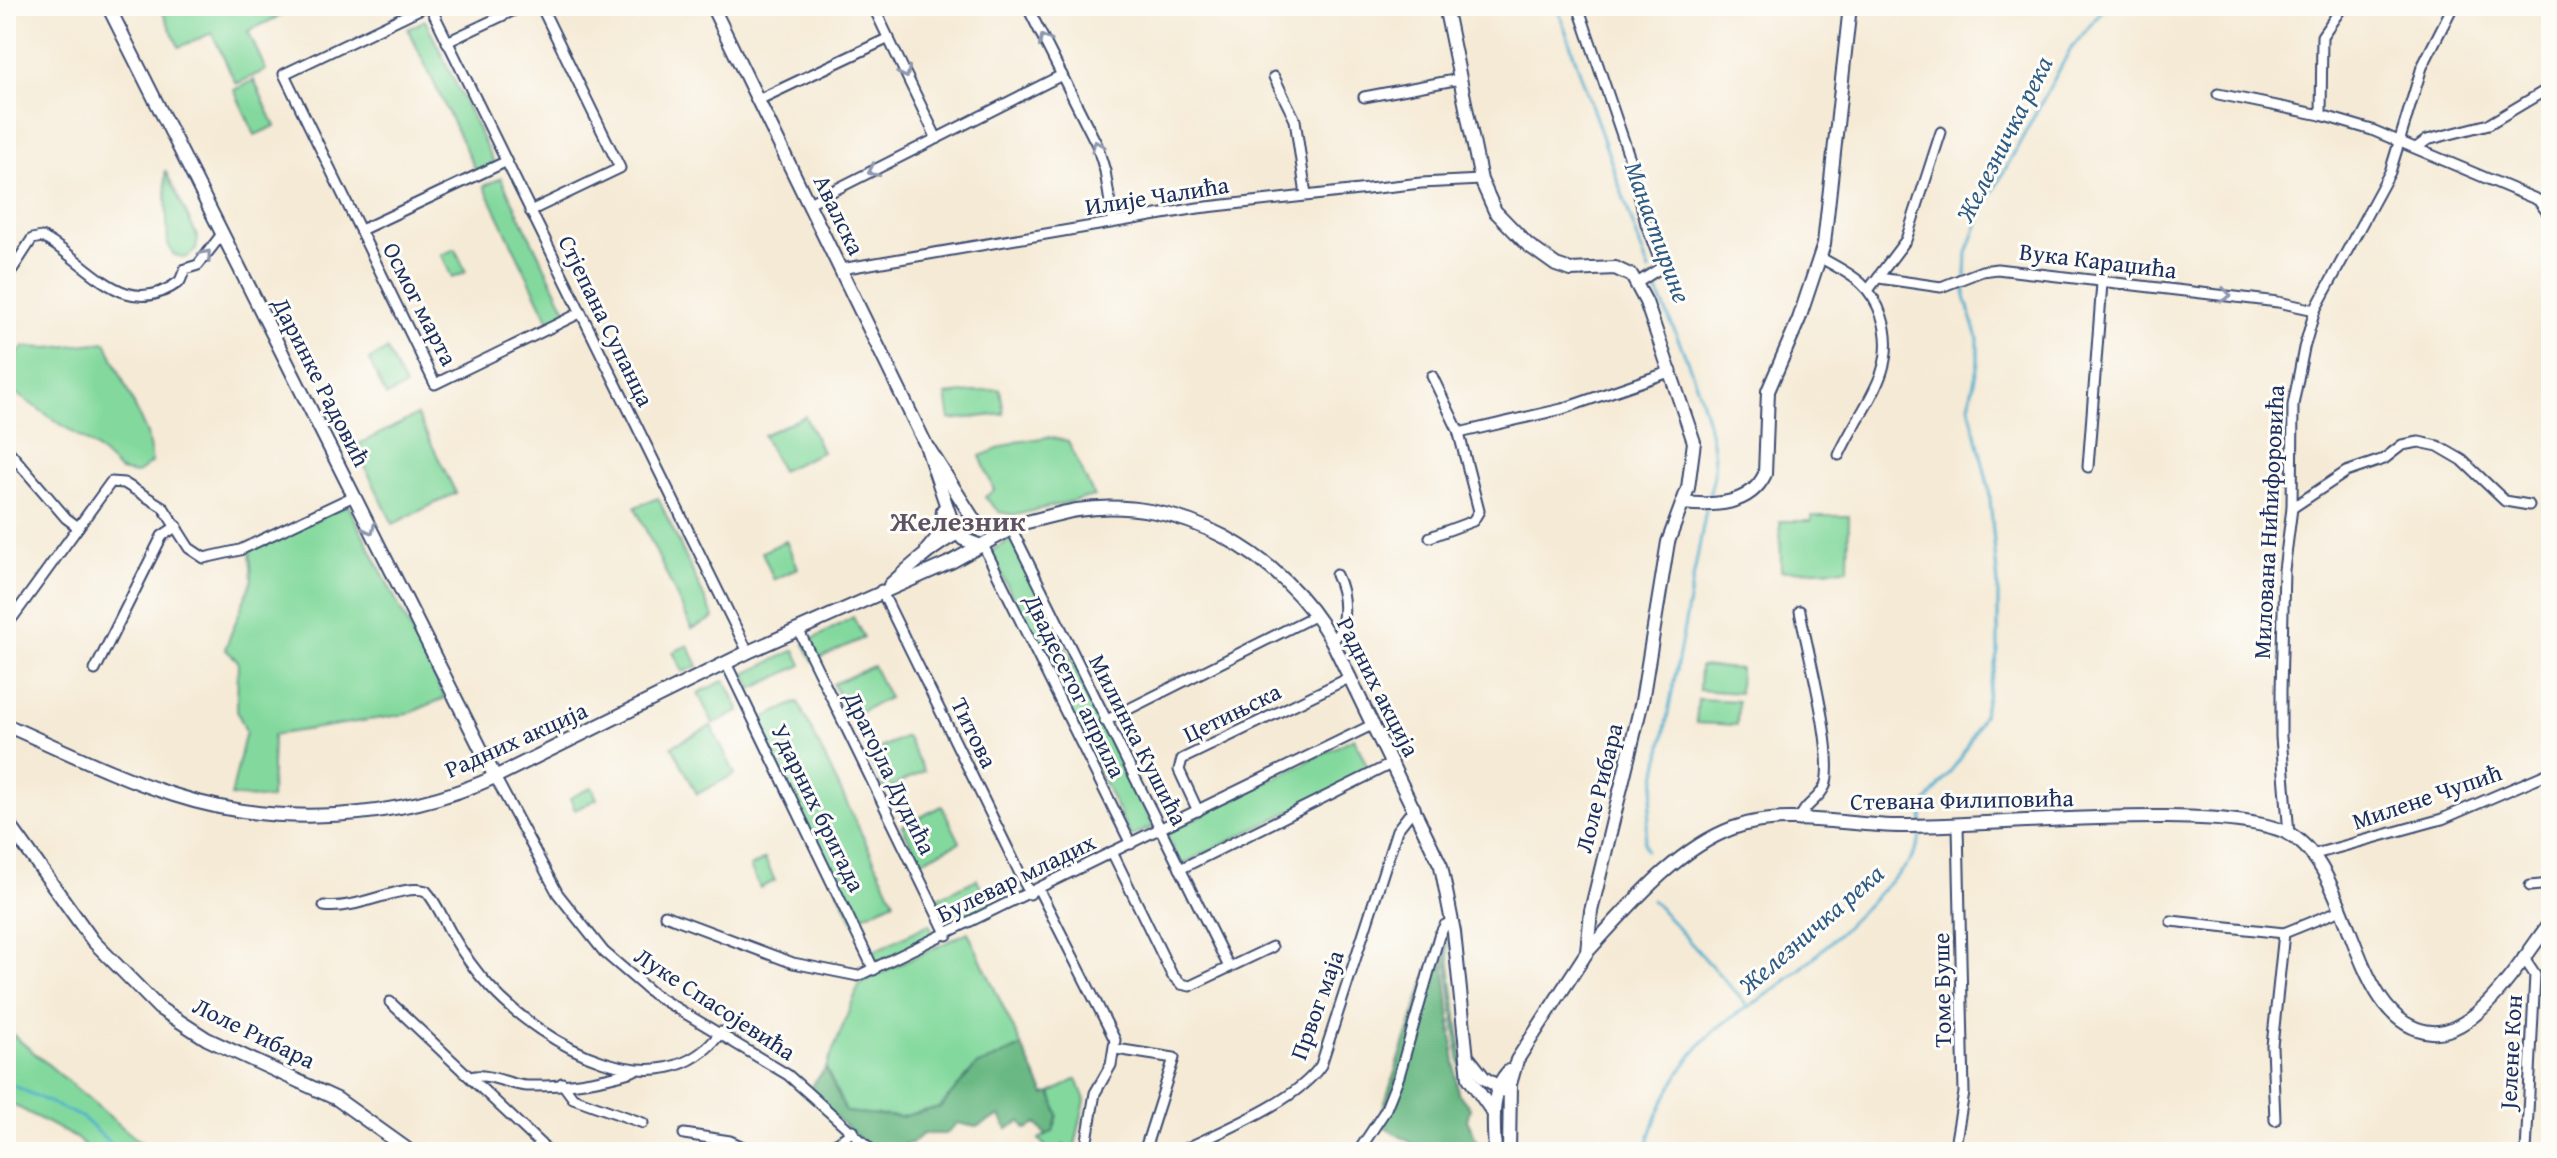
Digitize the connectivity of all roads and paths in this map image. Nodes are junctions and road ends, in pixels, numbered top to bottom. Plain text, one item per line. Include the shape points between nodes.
1 (108, 6) edge
2 (428, 6) edge
3 (523, 6) edge
4 (541, 6) edge
5 (712, 6) edge
6 (873, 6) edge
7 (1027, 6) edge
8 (1445, 6) edge
9 (1578, 6) edge
10 (1850, 6) edge
11 (2343, 6) edge
12 (2453, 6) edge
13 (889, 38) junction
14 (447, 42) junction
15 (1062, 75) junction
16 (1274, 77) dead end
17 (1460, 79) junction
18 (2551, 87) edge
19 (2218, 94) dead end
20 (1364, 97) dead end
21 (758, 100) junction
22 (2321, 115) junction
23 (1941, 132) dead end
24 (937, 139) junction
25 (2399, 141) junction
26 (2416, 148) junction
27 (505, 162) junction
28 (1481, 180) junction
29 (1306, 195) junction
30 (809, 203) junction
31 (530, 211) junction
32 (2551, 217) edge
33 (1113, 222) junction
34 (361, 230) junction
35 (222, 234) junction
36 (1821, 258) junction
37 (841, 269) junction
38 (1879, 278) junction
39 (6, 279) edge
40 (1641, 281) junction
41 (2102, 283) junction
42 (1869, 289) junction
43 (2315, 310) junction
44 (580, 313) junction
45 (1672, 371) junction
46 (1432, 376) dead end
47 (1459, 433) junction
48 (926, 445) junction
49 (6, 448) edge
50 (1839, 455) dead end
51 (2088, 467) dead end
52 (943, 494) junction
53 (354, 496) junction
54 (1683, 503) junction
55 (2529, 505) dead end
56 (2292, 508) junction
57 (177, 526) junction
58 (78, 527) junction
59 (980, 527) junction
60 (1015, 528) junction
61 (959, 534) junction
62 (1430, 537) dead end
63 (982, 546) junction
64 (919, 560) junction
65 (1336, 575) dead end
66 (884, 589) junction
67 (1800, 611) dead end
68 (1316, 615) junction
69 (13, 617) dead end
70 (798, 629) junction
71 (1332, 641) junction
72 (748, 652) junction
73 (726, 663) junction
74 (95, 670) dead end
75 (1351, 677) junction
76 (1105, 721) junction
77 (1374, 724) junction
78 (6, 725) edge
79 (1393, 763) junction
80 (2551, 772) edge
81 (495, 777) junction
82 (1415, 807) junction
83 (1198, 811) junction
84 (6, 820) edge
85 (1799, 821) junction
86 (1958, 826) junction
87 (1160, 830) junction
88 (2289, 834) junction
89 (1131, 844) junction
90 (1112, 852) junction
91 (2315, 854) junction
92 (1180, 869) junction
93 (2551, 884) edge
94 (2530, 886) dead end
95 (1034, 892) junction
96 (324, 906) dead end
97 (2341, 910) junction
98 (665, 915) dead end
99 (2171, 921) dead end
100 (2551, 921) edge
101 (1453, 922) junction
102 (2284, 933) junction
103 (947, 935) junction
104 (1272, 947) dead end
105 (1587, 952) junction
106 (2523, 957) junction
107 (1229, 967) junction
108 (874, 970) junction
109 (390, 1002) dead end
110 (721, 1032) junction
111 (1116, 1049) junction
112 (1467, 1056) junction
113 (633, 1071) junction
114 (471, 1077) junction
115 (562, 1083) junction
116 (1500, 1091) junction
117 (2275, 1120) dead end
118 (643, 1123) dead end
119 (853, 1130) junction
120 (684, 1134) dead end
121 (411, 1152) edge
122 (549, 1152) edge
123 (777, 1152) edge
124 (788, 1152) edge
125 (874, 1152) edge
126 (1085, 1152) edge
127 (1144, 1152) edge
128 (1179, 1152) edge
129 (1358, 1152) edge
130 (1495, 1152) edge
131 (1509, 1152) edge
132 (1954, 1152) edge
133 (2526, 1152) edge

1 - 35 main road, Даринке Радовић
2 - 14 street, Стјепана Супанца
2 - 34 street, Осмог марта via 284,74
3 - 14 street
4 - 31 street via 620,168
5 - 21 main road, Авалска
6 - 13 street
15 -> 7 street
8 - 17 main road
9 - 40 street via 1662,267
10 - 36 main road
11 - 22 street via 2322,36
12 - 25 street, Милована Нићифоровића via 2422,67
13 - 21 street
13 -> 24 street
14 - 27 street, Стјепана Супанца
15 - 24 street
33 -> 15 street via 1102,157
16 - 29 street via 1295,120
17 - 20 street
17 - 28 main road
18 - 26 street via 2489,124 2427,140
19 - 22 street
21 - 30 main road, Авалска
22 - 25 street
23 - 38 street via 1906,240
24 -> 30 street
25 - 26 street
25 - 43 street, Милована Нићифоровића via 2377,199
26 - 32 street via 2538,200
27 - 31 street, Стјепана Супанца
27 - 34 street, Осмог марта
28 - 29 street, Илије Чалића
28 - 40 main road via 1502,220 1550,261 1571,270 1615,268
29 - 33 street, Илије Чалића
30 - 37 main road, Авалска
31 - 44 street, Стјепана Супанца
33 - 37 street, Илије Чалића
34 - 44 street, Осмог марта via 435,384
39 -> 35 street via 32,239 39,237 123,294 151,296 198,265
35 - 53 main road, Даринке Радовић
36 - 42 street via 1858,277
36 - 54 main road via 1768,391 1765,474 1729,503
37 - 48 main road, Авалска
38 - 41 street, Вука Караџића via 1947,285 1997,269
38 - 42 street
40 - 45 main road, Лоле Рибара
41 -> 43 street, Вука Караџића
41 - 51 street
42 - 50 street via 1888,337 1888,352 1881,378
43 - 56 street, Милована Нићифоровића via 2293,405
44 - 72 street, Стјепана Супанца
45 - 47 street via 1562,409
45 - 54 main road, Лоле Рибара via 1694,442
46 - 47 street
47 - 62 street via 1478,513 1473,521
48 - 52 main road, Авалска
48 - 59 main road, Авалска
49 - 58 street
52 - 61 main road, Авалска
52 - 64 main road via 941,533
53 - 57 street via 216,557 193,553
53 -> 81 main road, Даринке Радовић
54 - 105 main road, Лоле Рибара via 1668,542 1642,701 1591,910
55 - 56 street via 2505,501 2462,460 2419,442 2346,472
56 - 88 street, Милована Нићифоровића via 2284,570 2281,691
57 - 58 street via 158,503 115,481 105,487
57 - 74 street via 162,536
58 - 69 street
59 - 60 main road, Радних акција
59 - 61 main road, Радних акција
59 - 63 main road
60 - 63 main road, Радних акција
60 - 68 main road, Радних акција via 1094,509 1181,519 1220,534 1258,558
60 - 76 street, Милинка Кушића
61 - 63 main road
61 - 64 main road, Радних акција
63 - 66 main road, Радних акција
63 - 89 street, Двадесетог априла
64 - 66 main road, Радних акција
65 - 71 street via 1343,617
66 - 70 main road, Радних акција
66 - 95 street, Титова
67 - 85 street via 1827,774 1823,790
68 - 71 main road, Радних акција
68 - 76 street
70 - 72 main road, Радних акција
70 - 103 street, Драгојла Дудића
71 - 75 main road, Радних акција
72 - 73 main road, Радних акција
73 - 81 main road, Радних акција
73 - 108 street, Ударних бригада
75 - 77 main road, Радних акција
75 - 83 street, Цетињска via 1182,759 1179,770
76 - 87 street, Милинка Кушића
77 - 79 main road, Радних акција
77 - 83 street, Булевар младих
78 - 81 main road, Радних акција via 173,795 250,813 391,808
79 - 82 main road, Радних акција
79 - 92 street
80 - 91 street, Милене Чупић via 2442,819
81 - 110 street, Луке Спасојевића via 549,880 586,932 644,988
82 - 101 main road, Радних акција via 1441,866
82 - 128 street, Првог маја via 1397,830 1315,1075
83 - 87 street, Булевар младих
84 - 121 main road, Лоле Рибара via 93,941 159,1008 207,1039 337,1099
85 - 86 main road, Стевана Филиповића
85 - 105 main road, Стевана Филиповића via 1743,825 1705,842 1654,883
86 - 88 main road, Стевана Филиповића via 2194,819 2254,822
86 - 132 street, Томе Буше via 1964,1093
87 - 89 street, Булевар младих
87 - 92 street, Милинка Кушића
88 - 91 main road, Стевана Филиповића
89 - 90 street, Булевар младих
90 - 95 street, Булевар младих
90 - 107 street via 1175,981 1190,986
91 - 97 main road, Стевана Филиповића
92 - 107 street, Милинка Кушића
93 - 94 street
95 - 103 street, Булевар младих
95 - 111 street, Титова via 1112,1031
96 - 113 street via 353,906 423,890 464,954 506,1003 576,1049
97 - 102 street
97 - 106 main road, Стевана Филиповића via 2383,1001 2406,1024 2426,1031 2449,1031 2475,1017
98 - 108 street, Булевар младих via 808,967 851,977
99 - 102 street
100 - 106 main road, Стевана Филиповића
101 - 112 main road, Радних акција
101 - 129 street via 1439,936 1390,1099
102 - 117 street via 2272,1046
103 - 108 street, Булевар младих
104 - 107 street
105 - 116 main road, Лоле Рибара
106 - 133 street, Јелене Кон via 2535,975
109 - 114 street
110 - 113 street via 696,1060
110 - 119 street, Луке Спасојевића via 788,1075
111 - 126 street via 1095,1093
111 - 127 street via 1174,1058
112 - 116 main road
112 - 116 main road, Радних акција via 1469,1078
113 - 115 street
114 - 115 street via 522,1085
114 - 122 street
115 - 118 street via 573,1098
116 - 130 main road, Радних акција
116 - 131 main road, Лоле Рибара
119 - 124 street via 825,1149
119 - 125 street, Луке Спасојевића
120 - 123 street

